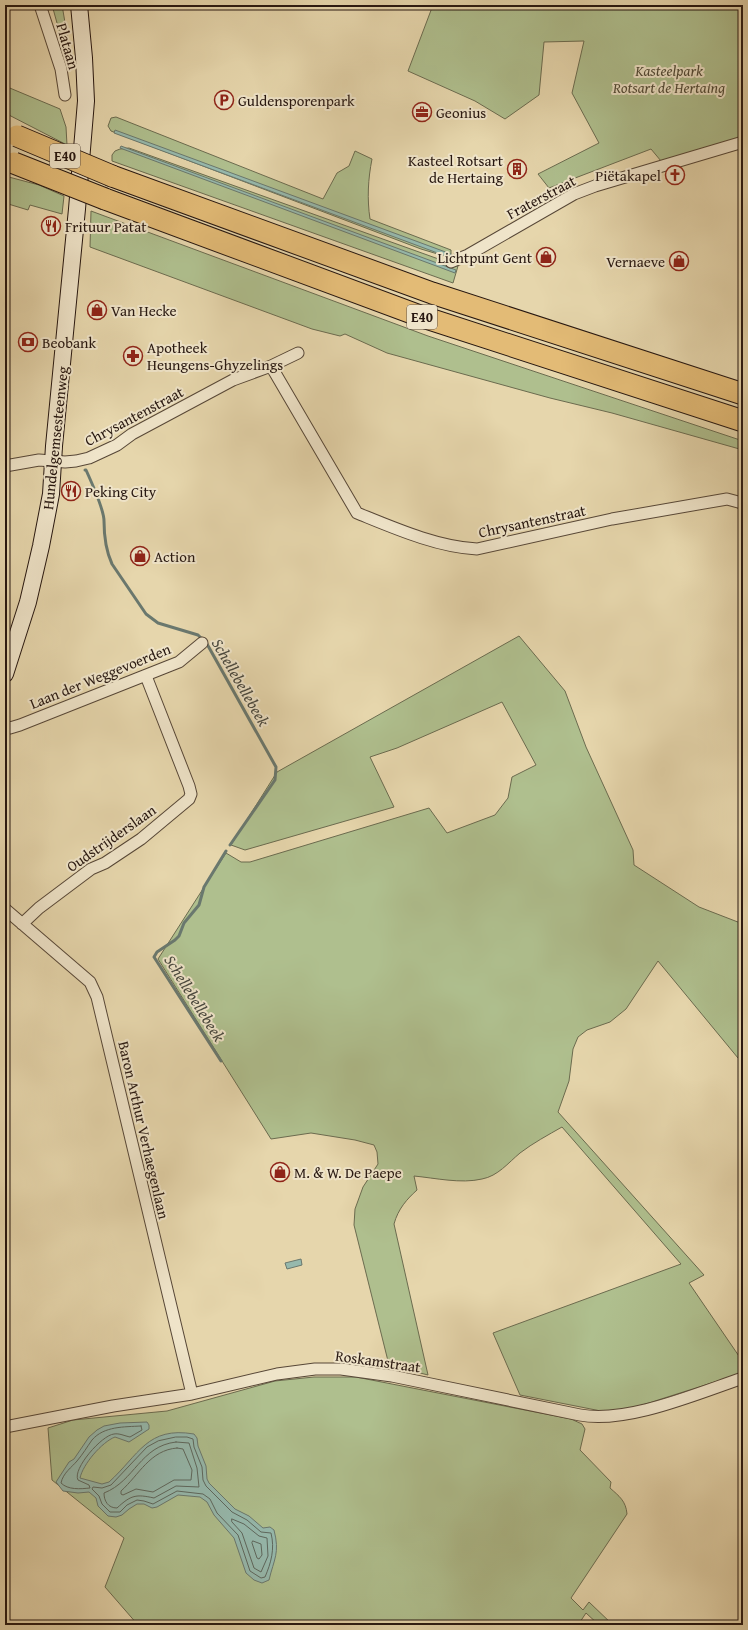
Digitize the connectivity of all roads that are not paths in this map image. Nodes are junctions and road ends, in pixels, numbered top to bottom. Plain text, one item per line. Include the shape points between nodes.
1 (40, 5) edge
2 (79, 5) edge
3 (65, 95) dead end
4 (11, 134) edge
5 (743, 142) edge
6 (9, 161) edge
7 (451, 262) dead end
8 (298, 353) dead end
9 (271, 366) junction
10 (743, 394) edge
11 (743, 421) edge
12 (53, 461) junction
13 (5, 466) edge
14 (743, 504) edge
15 (202, 643) dead end
16 (5, 674) edge
17 (146, 676) junction
18 (5, 727) edge
19 (5, 909) edge
20 (22, 924) junction
21 (743, 1378) edge
22 (192, 1394) junction
23 (5, 1427) edge

1 - 3 street, Plataan via 61,69
2 - 12 main road, Hundelgemsesteenweg via 86,101
4 - 10 highway, E40, bridge via 112,176 432,293
5 - 7 street, Fraterstraat via 574,194 468,255
6 - 11 highway, E40, bridge via 420,316
8 - 9 street, Chrysantenstraat
9 - 12 street, Chrysantenstraat via 233,380 89,458
9 - 14 street, Chrysantenstraat via 357,513 437,542 459,548 477,549 689,505 727,499
12 - 13 street, Chrysantenstraat via 39,460
12 - 16 main road, Hundelgemsesteenweg via 51,494 42,546 28,602
15 - 17 street, Laan der Weggevoerden via 179,662
17 - 18 street, Laan der Weggevoerden via 20,725
17 - 20 street, Oudstrijderslaan via 189,786 189,799 141,839 105,863 91,869
19 - 20 street, Baron Arthur Verhaegenlaan
20 - 22 street, Baron Arthur Verhaegenlaan via 90,982 97,997
21 - 22 street, Roskamstraat via 673,1402 620,1416 599,1418 392,1376 341,1369 315,1369 277,1374
22 - 23 street, Roskamstraat

